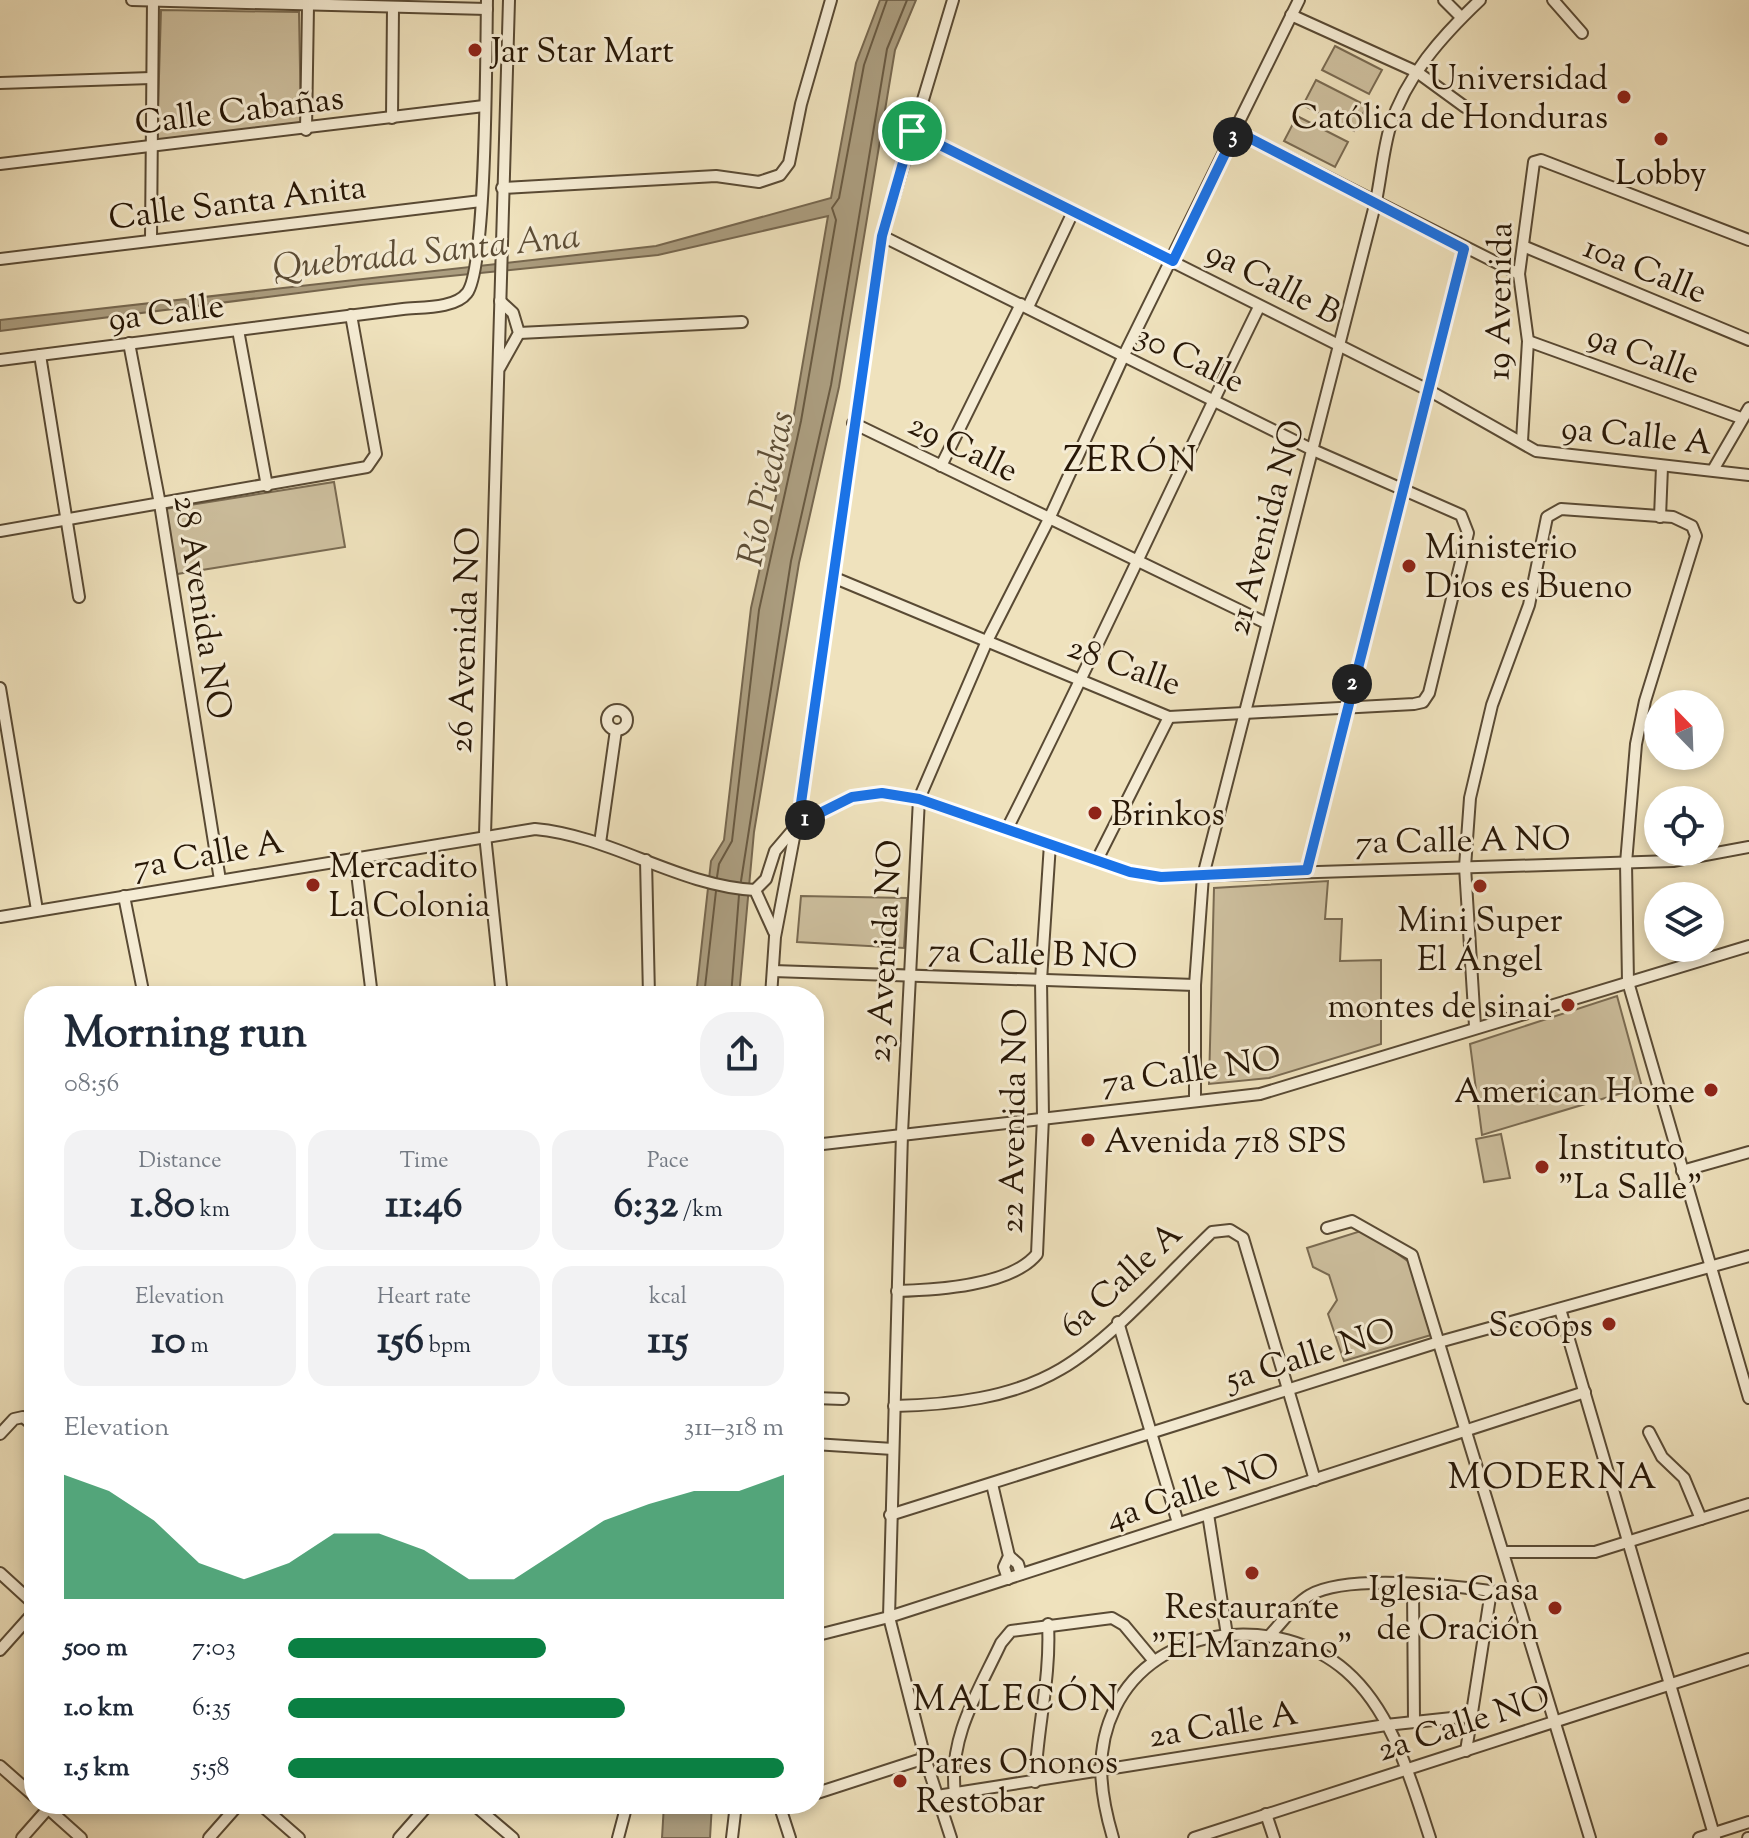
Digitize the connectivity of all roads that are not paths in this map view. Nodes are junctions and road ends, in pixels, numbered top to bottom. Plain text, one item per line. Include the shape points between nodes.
1 (132, 0) edge
2 (153, 0) edge
3 (509, 0) edge
4 (831, 0) edge
5 (953, 0) edge
6 (1299, 0) edge
7 (1444, 0) edge
8 (1480, 0) edge
9 (1553, 0) edge
10 (487, 4) edge
11 (308, 6) junction
12 (393, 8) junction
13 (1291, 15) junction
14 (1461, 17) junction
15 (1582, 33) dead end
16 (1417, 72) junction
17 (151, 78) junction
18 (0, 83) edge
19 (484, 106) junction
20 (1465, 107) dead end
21 (392, 118) junction
22 (306, 130) junction
23 (912, 131) junction
24 (1236, 131) junction
25 (151, 148) junction
26 (0, 164) edge
27 (502, 188) junction
28 (481, 201) junction
29 (1376, 201) junction
30 (1073, 212) junction
31 (882, 236) junction
32 (151, 239) junction
33 (1749, 240) edge
34 (1523, 246) junction
35 (1464, 249) junction
36 (0, 259) edge
37 (1173, 261) junction
38 (1519, 274) junction
39 (500, 301) junction
40 (1025, 306) junction
41 (1259, 307) junction
42 (351, 315) junction
43 (742, 322) dead end
44 (238, 330) junction
45 (519, 333) junction
46 (1749, 340) edge
47 (1528, 341) junction
48 (129, 343) junction
49 (1339, 345) junction
50 (40, 355) junction
51 (1124, 355) junction
52 (0, 360) edge
53 (500, 367) junction
54 (1430, 391) junction
55 (1214, 399) junction
56 (1745, 413) edge
57 (853, 423) junction
58 (1522, 441) junction
59 (1313, 450) junction
60 (941, 466) junction
61 (1662, 467) junction
62 (1713, 470) junction
63 (1749, 475) edge
64 (267, 486) junction
65 (1404, 490) junction
66 (160, 504) junction
67 (1660, 517) junction
68 (1049, 519) junction
69 (64, 521) junction
70 (0, 531) edge
71 (1135, 561) junction
72 (835, 578) junction
73 (79, 597) dead end
74 (1266, 623) junction
75 (987, 641) junction
76 (1082, 681) junction
77 (0, 688) edge
78 (1414, 704) joint
79 (1346, 708) junction
80 (1246, 713) junction
81 (1169, 717) junction
82 (616, 730) dead end
83 (919, 799) junction
84 (798, 824) junction
85 (1007, 829) junction
86 (485, 835) junction
87 (600, 843) junction
88 (1050, 844) junction
89 (1749, 847) edge
90 (355, 857) junction
91 (646, 860) junction
92 (1097, 860) junction
93 (1626, 863) junction
94 (1465, 867) junction
95 (1307, 870) junction
96 (1203, 876) junction
97 (220, 880) junction
98 (753, 890) junction
99 (124, 896) junction
100 (37, 910) junction
101 (0, 917) edge
102 (775, 937) junction
103 (1749, 946) edge
104 (773, 971) junction
105 (908, 975) junction
106 (1041, 980) junction
107 (1628, 982) junction
108 (1195, 985) junction
109 (142, 986) edge
110 (371, 986) edge
111 (501, 986) edge
112 (649, 986) edge
113 (772, 986) edge
114 (1475, 1026) junction
115 (1195, 1099) junction
116 (1043, 1117) junction
117 (902, 1133) junction
118 (824, 1144) edge
119 (1749, 1152) edge
120 (1682, 1171) junction
121 (1327, 1228) dead end
122 (1749, 1256) edge
123 (1709, 1268) junction
124 (897, 1291) junction
125 (1560, 1309) junction
126 (1118, 1322) junction
127 (1439, 1342) junction
128 (1288, 1388) junction
129 (1585, 1392) junction
130 (824, 1398) edge
131 (1749, 1398) edge
132 (843, 1399) dead end
133 (894, 1406) junction
134 (24, 1418) edge
135 (1151, 1432) junction
136 (1467, 1432) junction
137 (1649, 1432) dead end
138 (0, 1434) edge
139 (824, 1445) edge
140 (893, 1449) junction
141 (1315, 1480) junction
142 (992, 1484) junction
143 (1749, 1504) edge
144 (1208, 1514) junction
145 (890, 1515) junction
146 (1701, 1519) junction
147 (1178, 1523) junction
148 (1629, 1541) junction
149 (1504, 1552) junction
150 (1009, 1556) junction
151 (0, 1573) edge
152 (1021, 1574) junction
153 (1008, 1579) junction
154 (1413, 1585) junction
155 (1491, 1591) junction
156 (24, 1595) edge
157 (1517, 1595) junction
158 (889, 1617) junction
159 (24, 1623) edge
160 (1048, 1624) junction
161 (824, 1633) edge
162 (1271, 1634) junction
163 (1227, 1635) junction
164 (0, 1650) edge
165 (1749, 1659) edge
166 (1154, 1661) junction
167 (1671, 1685) junction
168 (1471, 1716) junction
169 (1414, 1721) junction
170 (1556, 1722) junction
171 (1386, 1725) junction
172 (1466, 1751) junction
173 (925, 1758) junction
174 (0, 1766) edge
175 (1407, 1770) junction
176 (1100, 1772) junction
177 (1035, 1782) junction
178 (24, 1787) edge
179 (824, 1791) edge
180 (955, 1794) junction
181 (937, 1796) junction
182 (42, 1814) edge
183 (56, 1814) edge
184 (230, 1814) edge
185 (271, 1814) edge
186 (420, 1814) edge
187 (485, 1814) edge
188 (624, 1814) edge
189 (735, 1814) edge
190 (783, 1814) edge
191 (1266, 1814) junction
192 (1749, 1822) edge
193 (1714, 1836) edge
194 (22, 1838) edge
195 (81, 1838) edge
196 (209, 1838) edge
197 (299, 1838) edge
198 (399, 1838) edge
199 (513, 1838) edge
200 (618, 1838) edge
201 (732, 1838) edge
202 (790, 1838) edge
203 (951, 1838) edge
204 (1113, 1838) edge
205 (1194, 1838) edge
206 (1274, 1838) edge
207 (1430, 1838) edge
208 (1590, 1838) edge
209 (1699, 1838) edge

1 - 2 street
2 - 11 street
2 - 17 street
3 - 27 street, 26 Avenida NO
4 - 27 street via 789,163 780,175 759,182 716,176
5 - 23 street
6 - 13 street, 23 Avenida NO
7 - 14 street
8 - 14 street, 21 Avenida NO
9 - 15 street
10 - 12 street
10 - 19 street
11 - 12 street
11 - 22 street
12 - 21 street
13 - 16 street
13 - 24 street, 23 Avenida NO
14 - 16 street, 21 Avenida NO
16 - 20 street
16 - 29 street, 21 Avenida NO via 1391,127
17 - 18 street
17 - 25 street
19 - 21 street, Calle Cabañas
19 - 28 street
21 - 22 street, Calle Cabañas
22 - 25 street, Calle Cabañas
23 - 30 street, 9a Calle B
23 - 31 street
24 - 29 street
24 - 37 street, 23 Avenida NO
25 - 26 street, Calle Cabañas
25 - 32 street
27 - 39 street, 26 Avenida NO
28 - 32 street, Calle Santa Anita
28 - 42 street, 9a Calle via 473,283 466,295 456,302
29 - 35 street
29 - 49 street, 21 Avenida NO
30 - 37 street, 9a Calle B
30 - 40 street
31 - 40 street, 30 Calle
31 - 57 street
32 - 36 street, Calle Santa Anita
33 - 34 street, 19 Avenida via 1541,160 1534,162
34 - 38 street, 19 Avenida
34 - 46 street, 10a Calle
35 - 38 street
35 - 54 street
37 - 41 street, 9a Calle B
37 - 51 street, 23 Avenida NO
38 - 47 street, 19 Avenida
39 - 45 street via 513,313
39 - 53 street, 26 Avenida NO
40 - 51 street, 30 Calle
40 - 60 street
41 - 49 street, 9a Calle B
41 - 55 street
42 - 44 street, 9a Calle
42 - 64 street via 376,454 373,462
43 - 45 street
44 - 48 street, 9a Calle
44 - 64 street
45 - 53 street
47 - 56 street, 9a Calle
47 - 58 street, 19 Avenida
48 - 50 street, 9a Calle
48 - 66 street, 28 Avenida NO
49 - 54 street, 9a Calle B
49 - 59 street, 21 Avenida NO
50 - 52 street, 9a Calle
50 - 69 street
51 - 55 street, 30 Calle
51 - 68 street, 23 Avenida NO
53 - 86 street, 26 Avenida NO
54 - 58 street, 9a Calle B
54 - 65 street
55 - 59 street, 30 Calle
55 - 71 street
56 - 62 street
57 - 60 street, 29 Calle
57 - 72 street
58 - 61 street, 9a Calle A via 1536,451
59 - 65 street, 30 Calle
59 - 74 street, 21 Avenida NO
60 - 68 street, 29 Calle
61 - 62 street, 9a Calle A
61 - 67 street
62 - 63 street, 9a Calle A
64 - 66 street
65 - 78 street, 30 Calle via 1461,515 1468,533 1429,693
65 - 79 street
66 - 69 street
66 - 97 street, 28 Avenida NO
67 - 93 street via 1692,526 1696,536 1645,701
67 - 94 street via 1561,509 1547,517 1529,605 1492,705 1470,798
68 - 71 street, 29 Calle
68 - 75 street, 23 Avenida NO
69 - 70 street
69 - 73 street
71 - 74 street, 29 Calle
71 - 76 street
72 - 75 street, 28 Calle
72 - 84 street
74 - 80 street, 21 Avenida NO
75 - 76 street, 28 Calle
75 - 83 street, 23 Avenida NO
76 - 81 street, 28 Calle
76 - 85 street
77 - 100 street
78 - 79 street, 28 Calle
79 - 80 street, 28 Calle
79 - 95 street
80 - 81 street, 28 Calle
80 - 96 street, 21 Avenida NO
81 - 92 street
82 - 87 street
83 - 84 street, 7a Calle A NO via 882,793 852,797
83 - 85 street, 7a Calle A NO
83 - 105 street, 23 Avenida NO
84 - 98 street, 7a Calle A NO via 775,851 766,879
84 - 102 street
85 - 88 street, 7a Calle A NO
86 - 87 street, 7a Calle A via 535,829
86 - 90 street, 7a Calle A
86 - 111 street, 26 Avenida NO
87 - 91 street, 7a Calle A
88 - 92 street, 7a Calle A NO
88 - 106 street, 22 Avenida NO
89 - 93 street, 7a Calle A NO via 1673,861
90 - 97 street, 7a Calle A
90 - 110 street
91 - 98 street, 7a Calle A via 705,882
91 - 112 street
92 - 96 street, 7a Calle A NO via 1161,877
93 - 94 street, 7a Calle A NO
93 - 107 street
94 - 95 street, 7a Calle A NO
94 - 114 street
95 - 96 street, 7a Calle A NO
96 - 108 street, 21 Avenida NO
97 - 99 street, 7a Calle A
98 - 102 street
99 - 100 street, 7a Calle A
99 - 109 street
100 - 101 street, 7a Calle A
102 - 104 street
103 - 107 street, 7a Calle NO
104 - 105 street, 7a Calle B NO
104 - 113 street
105 - 106 street, 7a Calle B NO
105 - 117 street, 23 Avenida NO
106 - 108 street, 7a Calle B NO
106 - 116 street, 22 Avenida NO
107 - 114 street, 7a Calle NO
107 - 120 street
108 - 115 street, 21 Avenida NO
114 - 115 street, 7a Calle NO via 1260,1094
115 - 116 street, 7a Calle NO
116 - 117 street, 7a Calle NO
116 - 124 street, 22 Avenida NO via 1037,1254 1022,1268 994,1278
117 - 118 street, 7a Calle NO
117 - 124 street, 23 Avenida NO
119 - 120 street
120 - 123 street
121 - 127 street via 1352,1221 1412,1255
122 - 123 street, 5a Calle NO
123 - 125 street, 5a Calle NO
123 - 131 street
124 - 133 street, 23 Avenida NO
125 - 127 street, 5a Calle NO
125 - 129 street
126 - 128 street, 6a Calle A via 1212,1232 1230,1230 1243,1238
126 - 133 street, 6a Calle A via 1059,1370 1022,1385 947,1405
126 - 135 street
127 - 128 street, 5a Calle NO
127 - 136 street
128 - 135 street, 5a Calle NO
128 - 141 street
129 - 136 street, 4a Calle NO
129 - 148 street
130 - 132 street
133 - 140 street, 23 Avenida NO
134 - 138 street via 14,1419
135 - 142 street, 5a Calle NO
135 - 147 street
136 - 141 street, 4a Calle NO
136 - 149 street
137 - 146 street via 1662,1457 1684,1478
139 - 140 street
140 - 145 street, 23 Avenida NO
141 - 144 street, 4a Calle NO
142 - 145 street, 5a Calle NO
142 - 150 street
143 - 146 street
144 - 147 street, 4a Calle NO
144 - 163 street
145 - 158 street, 23 Avenida NO
146 - 148 street
147 - 152 street, 4a Calle NO
148 - 149 street via 1595,1552
148 - 167 street
149 - 157 street
150 - 152 street
150 - 153 street via 1004,1567
151 - 156 street
152 - 153 street, 4a Calle NO
153 - 158 street, 4a Calle NO
154 - 155 street
154 - 162 street via 1322,1589 1307,1596
154 - 169 street
155 - 157 street
155 - 168 street
157 - 170 street
158 - 161 street, 4a Calle NO
158 - 173 street, 23 Avenida NO
159 - 164 street
160 - 166 street via 1118,1620
160 - 177 street via 1050,1656
160 - 180 street via 1011,1631 1001,1643 959,1732 952,1768
162 - 163 street
162 - 171 street via 1322,1654 1347,1672
163 - 166 street
165 - 167 street, 2a Calle NO
166 - 176 street via 1133,1679 1115,1709
167 - 170 street, 2a Calle NO
167 - 193 street
168 - 169 street, 2a Calle A
168 - 172 street
169 - 171 street, 2a Calle A
170 - 172 street, 2a Calle NO
170 - 208 street
171 - 175 street
171 - 176 street, 2a Calle A
172 - 175 street, 2a Calle NO
173 - 179 street
173 - 181 street, 23 Avenida NO
174 - 178 street
175 - 191 street, 2a Calle NO
175 - 207 street
176 - 177 street, 2a Calle A
176 - 204 street
177 - 180 street, 2a Calle A
180 - 181 street, 2a Calle A
181 - 203 street, 23 Avenida NO
182 - 194 street
183 - 195 street
184 - 196 street
185 - 197 street
186 - 198 street
187 - 199 street
188 - 200 street
189 - 201 street
190 - 202 street
191 - 205 street, 2a Calle NO
191 - 206 street
192 - 193 street
193 - 209 street

